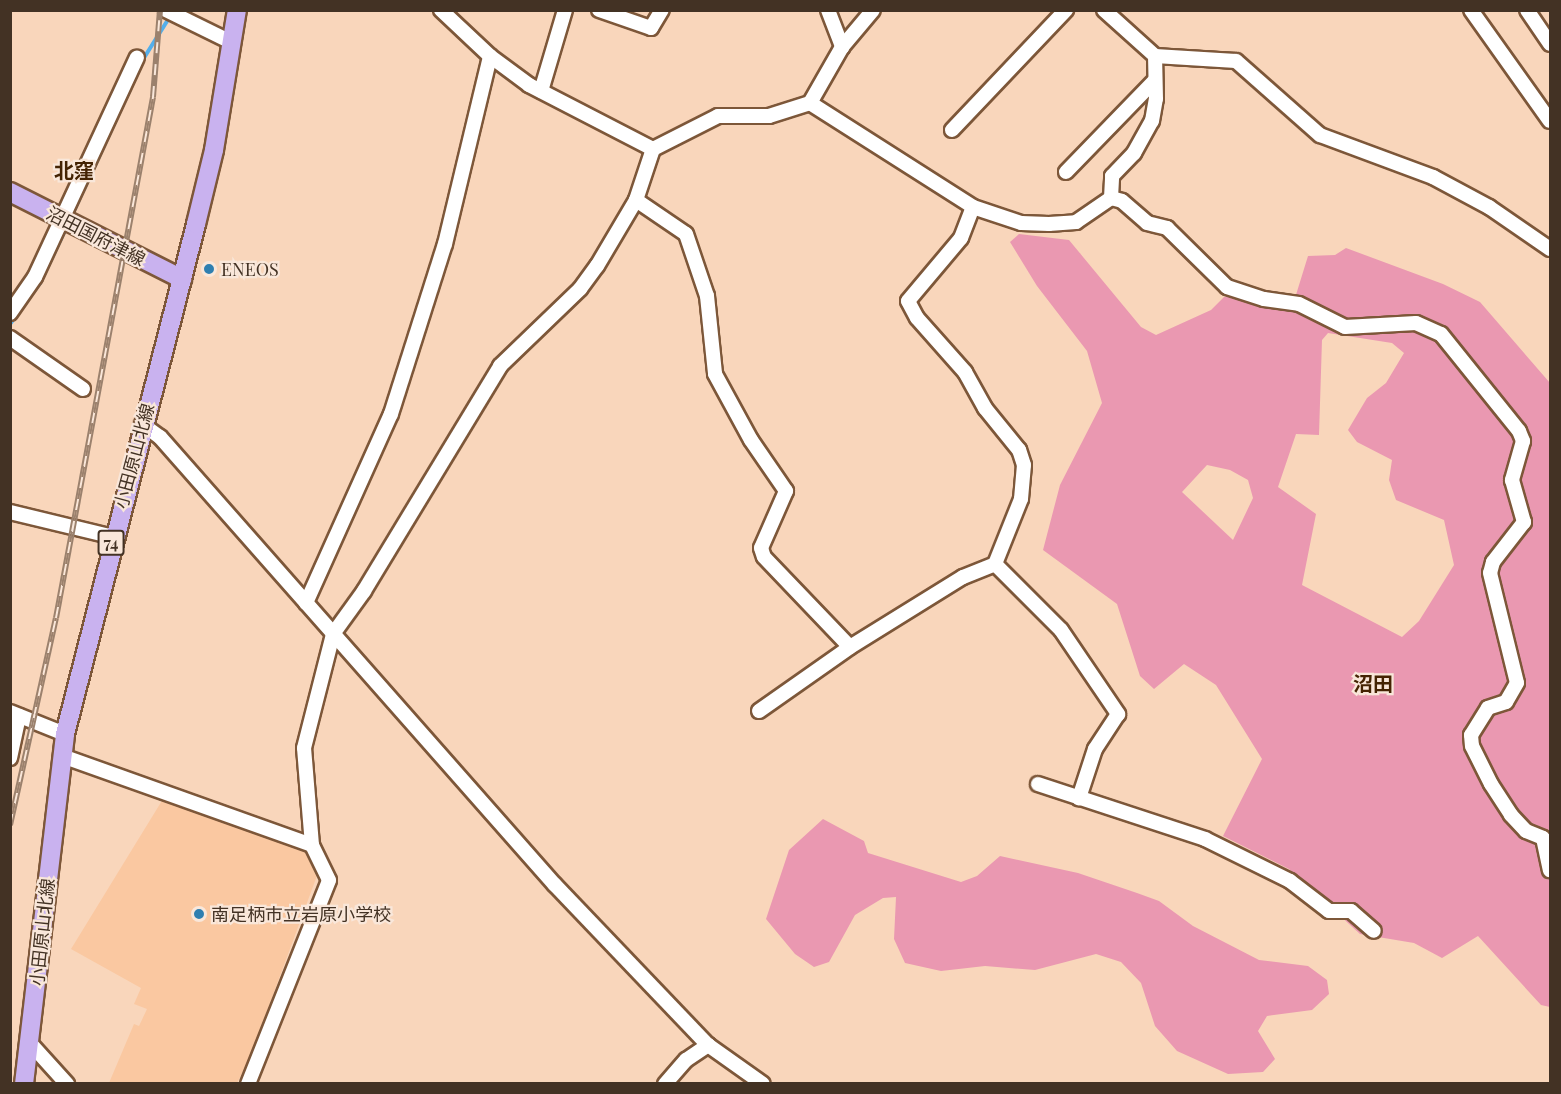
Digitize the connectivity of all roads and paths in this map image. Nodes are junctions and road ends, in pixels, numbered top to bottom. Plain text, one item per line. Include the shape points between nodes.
1 (166, 10) edge
2 (237, 10) edge
3 (441, 10) edge
4 (565, 10) edge
5 (599, 10) edge
6 (662, 10) edge
7 (828, 10) edge
8 (873, 10) edge
9 (1066, 10) edge
10 (1104, 10) edge
11 (1471, 10) edge
12 (1527, 10) edge
13 (229, 41) junction
14 (1551, 44) edge
15 (843, 47) junction
16 (1155, 56) junction
17 (137, 57) dead end
18 (490, 57) junction
19 (1155, 80) junction
20 (541, 91) junction
21 (810, 103) junction
22 (1551, 121) edge
23 (952, 130) dead end
24 (653, 149) junction
25 (1066, 172) dead end
26 (10, 192) edge
27 (1111, 198) junction
28 (636, 200) junction
29 (973, 207) junction
30 (61, 219) junction
31 (1551, 249) edge
32 (182, 279) junction
33 (10, 313) edge
34 (10, 338) edge
35 (83, 389) dead end
36 (142, 424) junction
37 (10, 512) edge
38 (113, 537) junction
39 (994, 564) junction
40 (306, 603) junction
41 (333, 634) junction
42 (850, 647) junction
43 (759, 711) dead end
44 (15, 714) edge
45 (65, 734) junction
46 (62, 756) junction
47 (10, 758) edge
48 (1038, 784) dead end
49 (1079, 798) junction
50 (312, 845) junction
51 (1551, 870) edge
52 (1374, 931) dead end
53 (29, 1042) junction
54 (708, 1045) junction
55 (24, 1083) edge
56 (67, 1083) edge
57 (248, 1083) edge
58 (665, 1083) edge
59 (763, 1083) edge

1 - 13 street
2 - 13 main road, 小田原山北線 / 74
3 - 18 street
4 - 20 street
5 - 6 street via 651,27
7 - 15 street
8 - 15 street
9 - 23 street
10 - 16 street
11 - 22 street
12 - 14 street
13 - 32 main road, 小田原山北線 / 74 via 214,150
15 - 21 street
16 - 19 street
16 - 31 street via 1236,61 1320,135 1433,177 1489,207
17 - 30 street
18 - 20 street
18 - 40 street via 445,244 391,414
19 - 25 street
19 - 27 street via 1152,121 1134,153 1112,176
20 - 24 street
21 - 24 street via 769,116 718,116
21 - 29 street
24 - 28 street
26 - 30 main road, 沼田国府津線
27 - 29 street via 1076,222 1049,224 1021,223
27 - 51 street via 1122,201 1147,223 1167,228 1227,287 1264,299 1299,304 1346,327 1416,323 1430,327 1441,334 1519,431 1522,454 1512,480 1524,522 1498,554 1490,573 1517,683 1506,702 1488,708 1471,735 1482,765 1511,815 1526,831 1543,837
28 - 41 street via 580,289 500,366 364,591
28 - 42 street via 686,234 707,296 715,374 751,440 786,491 761,548 764,557
29 - 39 street via 961,238 908,301 917,318 965,372 985,408 1019,450 1024,465 1021,499
30 - 32 main road, 沼田国府津線
30 - 33 street via 35,277
32 - 36 main road, 小田原山北線 / 74
34 - 35 street
36 - 38 main road, 小田原山北線 / 74
36 - 40 street via 160,437
37 - 38 street
38 - 45 main road, 小田原山北線 / 74
39 - 42 street via 963,578
39 - 49 street via 1061,630 1118,714 1095,749
40 - 41 street
41 - 50 street via 304,748
41 - 54 street via 555,885
42 - 43 street
44 - 45 street
44 - 47 street
45 - 46 main road, 小田原山北線 / 74
46 - 50 street
46 - 53 main road, 小田原山北線 / 74
48 - 49 street
49 - 52 street via 1205,839 1290,881 1329,911 1351,911
50 - 57 street via 329,880
53 - 55 main road, 小田原山北線 / 74
53 - 56 street
54 - 58 street via 686,1060
54 - 59 street

